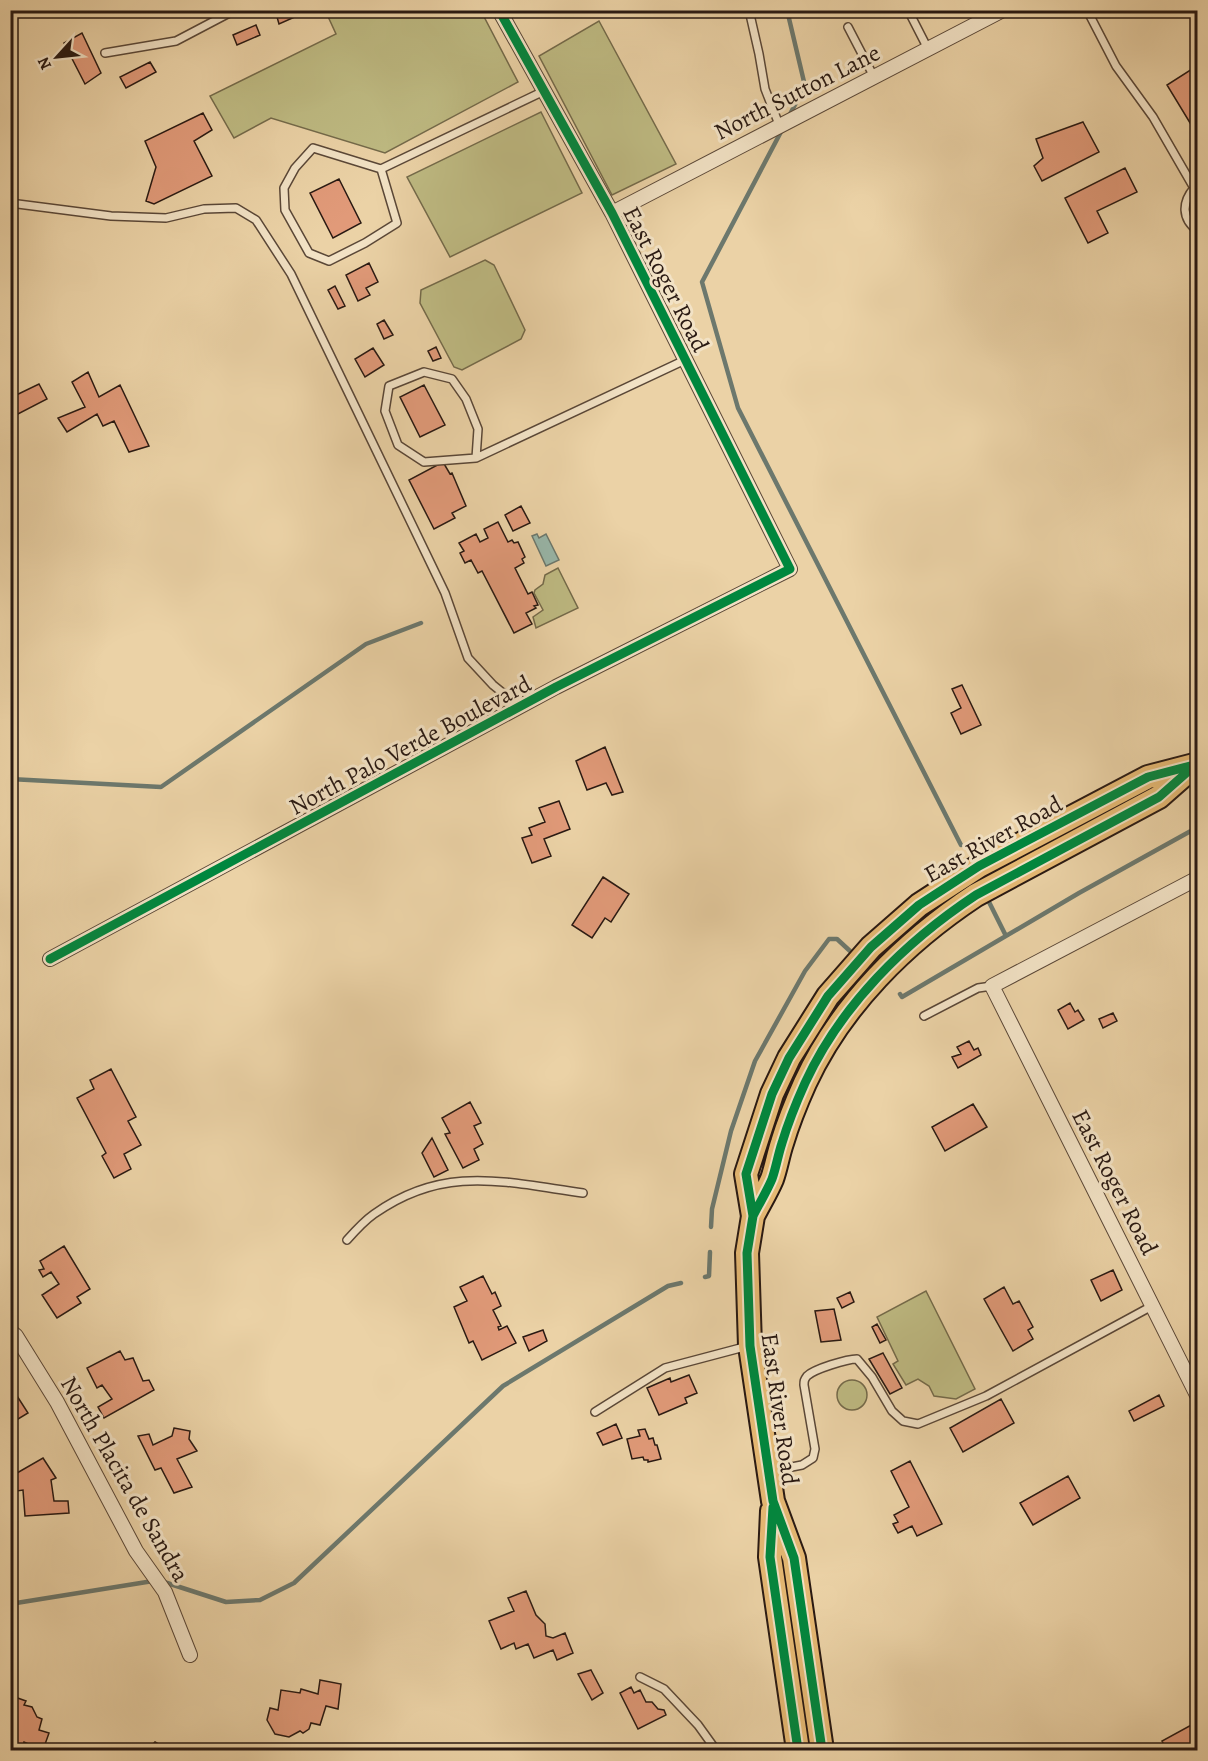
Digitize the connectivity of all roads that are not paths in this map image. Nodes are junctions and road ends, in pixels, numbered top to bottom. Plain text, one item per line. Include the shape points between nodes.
1 (235, 10) edge
2 (499, 10) edge
3 (749, 10) edge
4 (908, 10) edge
5 (1003, 10) edge
6 (1087, 10) edge
7 (848, 27) dead end
8 (928, 49) junction
9 (105, 53) dead end
10 (874, 77) junction
11 (544, 91) junction
12 (780, 126) junction
13 (381, 170) junction
14 (1196, 188) edge
15 (10, 203) edge
16 (612, 213) junction
17 (1197, 231) edge
18 (685, 360) junction
19 (476, 458) junction
20 (790, 569) joint
21 (520, 708) junction
22 (1196, 765) edge
23 (1197, 878) edge
24 (50, 959) dead end
25 (992, 986) junction
26 (924, 1016) dead end
27 (583, 1193) dead end
28 (347, 1240) dead end
29 (1152, 1306) junction
30 (10, 1331) edge
31 (750, 1346) junction
32 (1197, 1397) edge
33 (595, 1412) dead end
34 (768, 1472) junction
35 (773, 1501) junction
36 (190, 1655) dead end
37 (640, 1677) dead end
38 (716, 1750) edge
39 (798, 1750) edge
40 (822, 1750) edge

1 - 9 lane via 176,41
2 - 11 street, East Roger Road
3 - 12 lane via 765,89
4 - 8 lane
5 - 8 street, North Sutton Lane
6 - 14 lane via 1116,66
7 - 10 lane
8 - 10 street, North Sutton Lane
10 - 12 street, North Sutton Lane
11 - 13 lane
11 - 16 street, East Roger Road
12 - 16 street, North Sutton Lane
13 - 13 lane via 313,148 307,154 284,188 285,210 309,253 328,261 397,223
14 - 17 lane via 1186,200 1184,210
15 - 21 lane via 111,216 166,218 204,209 236,208 256,219 291,274 349,394 445,593 468,658
16 - 18 street, East Roger Road
18 - 19 lane
18 - 20 street, East Roger Road
19 - 19 lane via 424,462 398,445 384,411 390,387 424,372 452,379 466,399 478,429
20 - 21 street, North Palo Verde Boulevard
21 - 24 street, North Palo Verde Boulevard
22 - 31 main road, East River Road via 1148,777 980,866 919,905 871,947 828,996 772,1094 746,1174 753,1216 747,1253
23 - 25 street
25 - 26 lane via 978,988
25 - 29 street, East Roger Road
27 - 28 lane via 504,1182 447,1181 411,1192 372,1215
29 - 32 street, East Roger Road
29 - 34 lane via 986,1396 918,1424 903,1421 892,1411 857,1359 817,1370 808,1375 804,1385 815,1449 813,1458 802,1465
30 - 36 street, North Placita de Sandra via 57,1402 136,1551 165,1592
31 - 33 lane via 666,1368
31 - 34 main road, East River Road
34 - 35 main road, East River Road
35 - 39 main road, East River Road via 770,1557
35 - 40 main road, East River Road via 794,1558
37 - 38 lane via 664,1689

